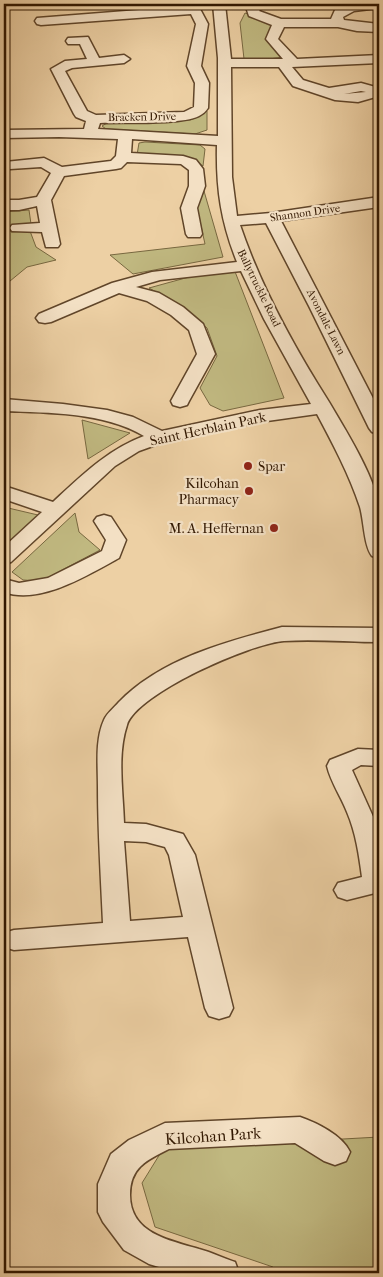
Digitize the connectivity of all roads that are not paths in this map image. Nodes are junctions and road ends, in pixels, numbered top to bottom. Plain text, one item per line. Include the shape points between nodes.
1 (219, 4) edge
2 (259, 4) edge
3 (379, 4) edge
4 (41, 21) dead end
5 (279, 23) junction
6 (338, 23) junction
7 (379, 28) edge
8 (72, 41) dead end
9 (124, 59) dead end
10 (379, 59) edge
11 (95, 62) junction
12 (288, 63) junction
13 (223, 64) junction
14 (328, 92) dead end
15 (94, 119) junction
16 (90, 133) junction
17 (4, 134) edge
18 (125, 135) junction
19 (224, 141) junction
20 (123, 157) junction
21 (10, 165) dead end
22 (59, 172) junction
23 (43, 200) junction
24 (379, 202) edge
25 (4, 205) edge
26 (271, 218) junction
27 (230, 221) junction
28 (48, 227) junction
29 (18, 228) dead end
30 (194, 234) dead end
31 (52, 244) dead end
32 (247, 266) junction
33 (118, 287) junction
34 (44, 318) dead end
35 (180, 401) dead end
36 (4, 405) edge
37 (323, 408) junction
38 (379, 428) edge
39 (159, 437) junction
40 (4, 492) edge
41 (56, 510) junction
42 (104, 520) dead end
43 (378, 527) edge
44 (379, 552) edge
45 (4, 558) edge
46 (4, 585) edge
47 (379, 635) edge
48 (379, 758) edge
49 (111, 831) junction
50 (347, 890) dead end
51 (199, 926) junction
52 (117, 933) junction
53 (14, 940) dead end
54 (218, 1008) dead end
55 (335, 1152) dead end
56 (223, 1273) edge

1 - 13 street, Ballytruckle Road
2 - 5 street via 253,13
3 - 6 street via 339,13
4 - 15 street, Bracken Drive via 59,16 196,12 202,24 194,66 202,83 201,108 184,116
5 - 6 street
5 - 12 street via 272,39
6 - 7 street via 363,33
8 - 11 street via 84,40
9 - 11 street
10 - 12 street
11 - 15 street, Bracken Drive via 70,64 58,69 82,114
12 - 13 street
12 - 14 street via 298,83
13 - 19 street, Ballytruckle Road
15 - 16 street, Bracken Drive
16 - 17 street
16 - 18 street
18 - 19 street
18 - 20 street
19 - 27 street, Ballytruckle Road via 224,185
20 - 22 street via 116,165
20 - 30 street via 174,158 191,163 196,169 197,186 189,208
21 - 22 street via 44,162
22 - 23 street
23 - 25 street
23 - 28 street
24 - 26 street, Shannon Drive
26 - 27 street, Shannon Drive
26 - 38 street, Avondale Lawn
27 - 32 street, Ballytruckle Road
28 - 29 street
28 - 31 street
32 - 33 street via 158,275
32 - 37 street, Ballytruckle Road
33 - 34 street
33 - 35 street via 153,297 197,328 206,354
36 - 39 street via 37,406 122,420
37 - 39 street, Saint Herblain Park via 260,416
37 - 43 street, Ballytruckle Road via 356,468
39 - 41 street, Saint Herblain Park via 132,447 108,462
40 - 41 street
41 - 45 street, Saint Herblain Park
42 - 46 street via 116,540 112,554 54,583 18,590
43 - 44 street, Ballytruckle Road
47 - 49 street via 282,634 229,649 182,669 140,695 116,720 110,748
48 - 50 street via 358,758 339,766 342,781 359,811 372,845 376,883
49 - 51 street via 146,833 174,840 182,855
49 - 52 street
51 - 52 street
51 - 54 street
52 - 53 street
55 - 56 street, Kilcohan Park via 300,1130 165,1136 122,1162 114,1184 114,1212 135,1240 161,1254

